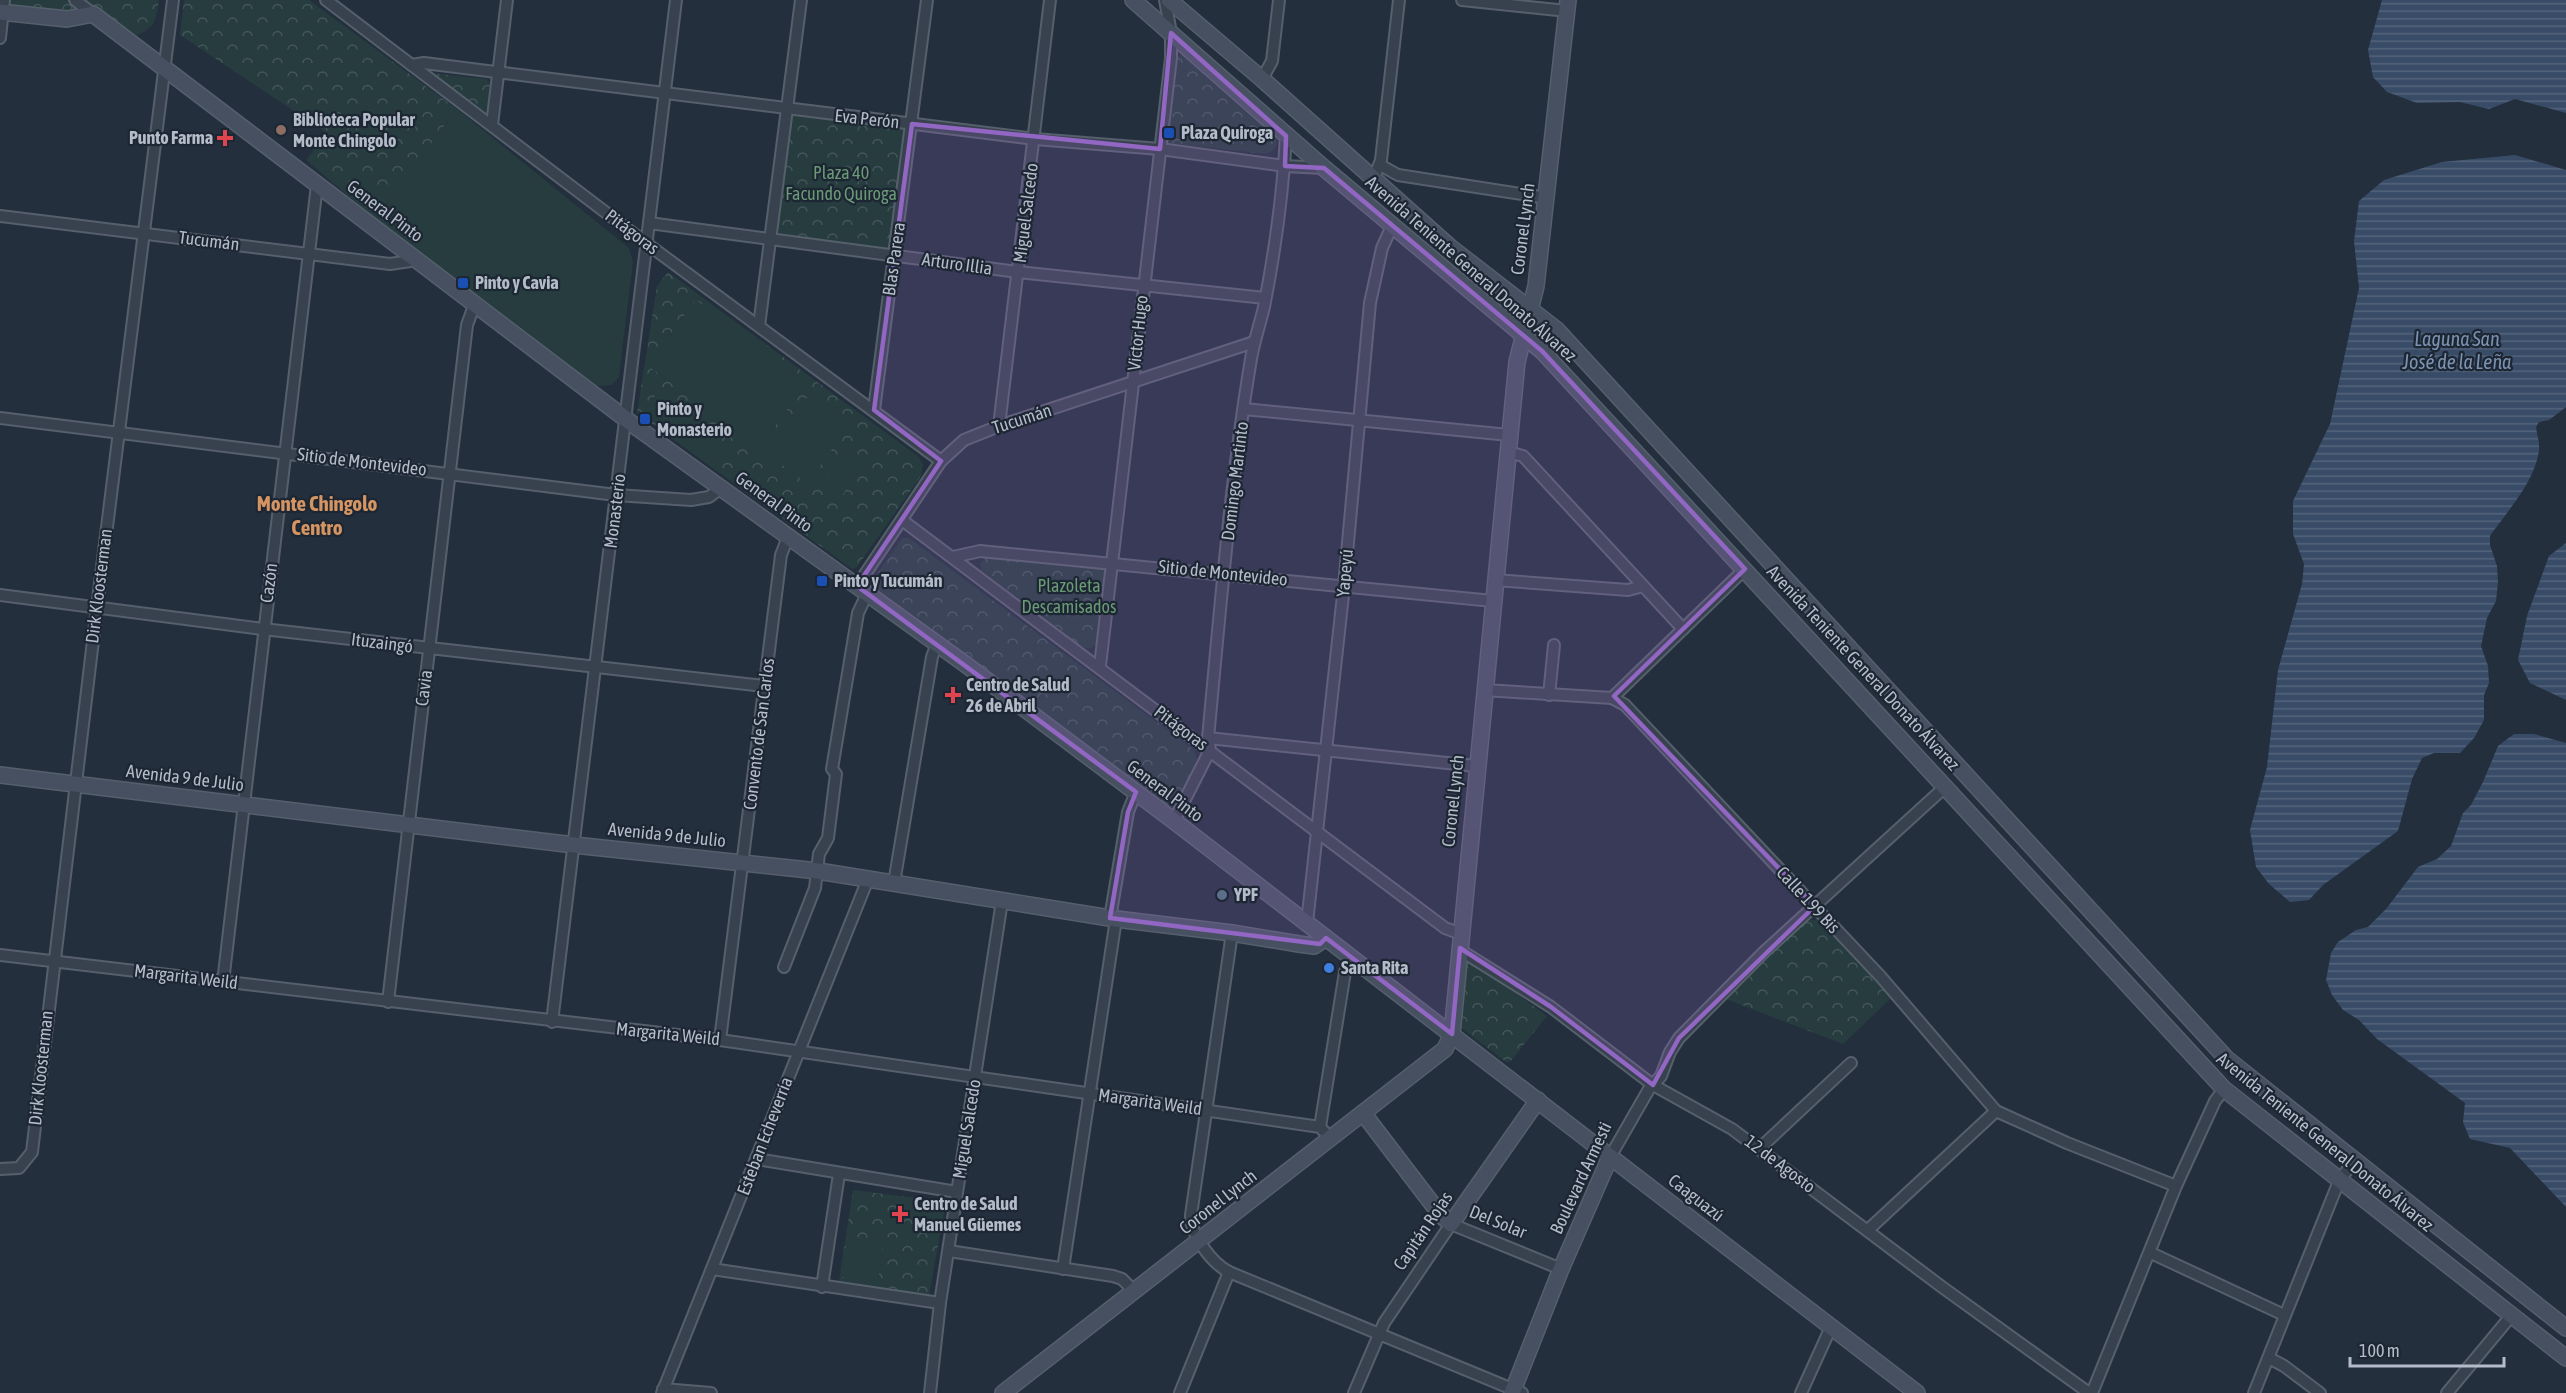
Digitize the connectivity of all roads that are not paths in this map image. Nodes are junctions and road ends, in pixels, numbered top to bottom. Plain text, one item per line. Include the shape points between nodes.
1 (75, 0) edge
2 (173, 0) edge
3 (507, 0) edge
4 (676, 0) edge
5 (801, 0) edge
6 (927, 0) edge
7 (1050, 0) edge
8 (1133, 0) edge
9 (1167, 0) edge
10 (1279, 0) edge
11 (1399, 0) edge
12 (1462, 0) edge
13 (331, 2) edge
14 (1567, 5) edge
15 (2, 8) edge
16 (93, 14) junction
17 (1171, 33) junction
18 (0, 38) edge
19 (412, 65) junction
20 (164, 68) junction
21 (498, 73) junction
22 (1262, 79) junction
23 (664, 93) junction
24 (786, 109) junction
25 (912, 124) junction
26 (492, 125) junction
27 (1286, 136) junction
28 (1035, 139) junction
29 (1160, 148) junction
30 (1285, 166) junction
31 (1324, 168) junction
32 (1377, 172) junction
33 (1398, 175) junction
34 (317, 185) junction
35 (1388, 190) junction
36 (1547, 198) junction
37 (0, 216) edge
38 (649, 223) junction
39 (1392, 226) junction
40 (143, 233) junction
41 (771, 240) junction
42 (646, 243) junction
43 (307, 253) junction
44 (895, 255) junction
45 (417, 260) junction
46 (1018, 272) junction
47 (1144, 286) junction
48 (1265, 298) junction
49 (474, 303) junction
50 (1530, 310) junction
51 (759, 326) junction
52 (1524, 335) junction
53 (1254, 342) junction
54 (1133, 383) junction
55 (1244, 409) junction
56 (874, 410) junction
57 (0, 418) edge
58 (626, 418) junction
59 (1358, 419) junction
60 (999, 426) junction
61 (118, 433) junction
62 (1509, 435) junction
63 (1508, 452) junction
64 (285, 453) junction
65 (941, 462) junction
66 (451, 472) junction
67 (721, 488) junction
68 (616, 495) junction
69 (902, 520) junction
70 (788, 537) junction
71 (953, 557) junction
72 (1113, 562) junction
73 (1745, 569) junction
74 (1224, 573) junction
75 (1495, 580) junction
76 (1344, 586) junction
77 (1643, 586) junction
78 (862, 590) junction
79 (0, 595) edge
80 (1493, 601) junction
81 (96, 607) junction
82 (263, 629) junction
83 (1683, 629) junction
84 (938, 644) junction
85 (1554, 645) dead end
86 (428, 648) junction
87 (1100, 666) junction
88 (597, 667) junction
89 (764, 686) junction
90 (1485, 690) junction
91 (1549, 695) junction
92 (1612, 698) junction
93 (1209, 744) junction
94 (1326, 749) junction
95 (1476, 766) junction
96 (0, 775) edge
97 (75, 785) junction
98 (1946, 786) junction
99 (1136, 792) junction
100 (242, 804) junction
101 (1174, 821) junction
102 (408, 825) junction
103 (1317, 830) junction
104 (574, 846) junction
105 (744, 863) junction
106 (818, 871) junction
107 (868, 879) junction
108 (894, 883) junction
109 (1002, 901) junction
110 (1815, 906) junction
111 (1113, 918) junction
112 (1307, 923) junction
113 (1232, 933) junction
114 (1461, 934) junction
115 (1326, 938) junction
116 (1460, 950) junction
117 (0, 954) edge
118 (1352, 958) junction
119 (54, 961) junction
120 (784, 967) dead end
121 (223, 981) junction
122 (388, 1002) junction
123 (552, 1022) junction
124 (1452, 1034) junction
125 (720, 1040) junction
126 (798, 1050) junction
127 (1851, 1063) dead end
128 (975, 1075) junction
129 (1653, 1085) junction
130 (2224, 1089) junction
131 (1090, 1094) junction
132 (1538, 1100) junction
133 (1207, 1111) junction
134 (1996, 1111) junction
135 (1363, 1113) junction
136 (1325, 1132) junction
137 (1760, 1148) junction
138 (1610, 1156) junction
139 (757, 1159) junction
140 (2355, 1160) junction
141 (0, 1168) edge
142 (839, 1174) junction
143 (2339, 1181) junction
144 (2176, 1186) junction
145 (957, 1192) junction
146 (1451, 1224) junction
147 (1868, 1230) junction
148 (1200, 1241) junction
149 (949, 1251) junction
150 (2151, 1253) junction
151 (712, 1269) junction
152 (1063, 1269) junction
153 (1561, 1269) junction
154 (1229, 1272) junction
155 (822, 1287) junction
156 (1134, 1292) junction
157 (940, 1303) junction
158 (2284, 1315) junction
159 (2511, 1316) junction
160 (1831, 1328) junction
161 (2566, 1328) edge
162 (1379, 1333) junction
163 (2269, 1358) junction
164 (2566, 1358) edge
165 (662, 1391) edge
166 (1516, 1392) edge
167 (711, 1393) edge
168 (930, 1393) edge
169 (1003, 1393) edge
170 (1179, 1393) edge
171 (1354, 1393) edge
172 (1802, 1393) edge
173 (1917, 1393) edge
174 (2090, 1393) edge
175 (2254, 1393) edge
176 (2320, 1393) edge
177 (2447, 1393) edge

1 - 16 street, General Pinto
2 - 20 street, Dirk Kloosterman
3 - 21 street
4 - 23 street, Monasterio
5 - 24 street
6 - 25 street, Blas Parera
7 - 28 street, Miguel Salcedo
8 - 17 main road, Avenida Teniente General Donato Álvarez
9 - 17 street, Victor Hugo
9 - 22 main road, Avenida Teniente General Donato Álvarez
10 - 22 street via 1272,61
11 - 32 street
12 - 14 street
13 - 19 street, Pitágoras
14 - 36 main road, Coronel Lynch
15 - 16 main road via 67,19
15 - 18 street
16 - 20 main road, General Pinto
17 - 27 main road, Avenida Teniente General Donato Álvarez
17 - 29 street, Victor Hugo
19 - 21 street, Eva Perón via 424,63
19 - 26 street, Pitágoras
20 - 34 main road, General Pinto
20 - 40 street, Dirk Kloosterman
21 - 23 street, Eva Perón
21 - 26 street
22 - 32 main road, Avenida Teniente General Donato Álvarez
23 - 24 street, Eva Perón
23 - 38 street, Monasterio
24 - 25 street, Eva Perón
24 - 41 street
25 - 28 street, Eva Perón
25 - 44 street, Blas Parera
26 - 42 street, Pitágoras
27 - 30 street, Domingo Martinto
27 - 31 main road, Avenida Teniente General Donato Álvarez
28 - 29 street, Eva Perón
28 - 46 street, Miguel Salcedo
29 - 30 street, Eva Perón
29 - 47 street, Victor Hugo
30 - 31 street, Eva Perón
30 - 48 street, Domingo Martinto
31 - 39 main road, Avenida Teniente General Donato Álvarez
32 - 33 street
32 - 35 main road, Avenida Teniente General Donato Álvarez
33 - 35 street
33 - 36 street
34 - 43 street, Cazón
34 - 45 main road, General Pinto
35 - 50 main road, Avenida Teniente General Donato Álvarez via 1450,247
36 - 50 main road, Coronel Lynch
37 - 40 street, Tucumán
38 - 41 street, Arturo Illia
38 - 42 street, Monasterio
39 - 52 main road, Avenida Teniente General Donato Álvarez
39 - 59 street, Yapeyú via 1382,248 1370,303
40 - 43 street, Tucumán
40 - 61 street, Dirk Kloosterman
41 - 44 street, Arturo Illia
41 - 51 street
42 - 51 street, Pitágoras
42 - 58 street, Monasterio
43 - 45 street, Tucumán via 390,264
43 - 64 street, Cazón
44 - 46 street, Arturo Illia
44 - 56 street, Blas Parera
45 - 49 main road, General Pinto
46 - 47 street, Arturo Illia
46 - 60 street, Miguel Salcedo
47 - 48 street, Arturo Illia
47 - 54 street, Victor Hugo
48 - 53 street, Domingo Martinto
49 - 58 main road, General Pinto
49 - 66 street, Cavia via 467,325
50 - 52 main road, Coronel Lynch
50 - 140 main road, Avenida Teniente General Donato Álvarez via 1557,330 1614,391 2218,1050
51 - 56 street, Pitágoras
52 - 62 main road, Coronel Lynch
52 - 73 main road, Avenida Teniente General Donato Álvarez
53 - 54 street, Tucumán
53 - 55 street, Domingo Martinto
54 - 60 street, Tucumán
54 - 72 street, Victor Hugo
55 - 59 street
55 - 74 street, Domingo Martinto
56 - 65 street, Pitágoras
57 - 61 street, Sitio de Montevideo
58 - 67 main road, General Pinto
58 - 68 street, Monasterio
59 - 62 street
59 - 76 street, Yapeyú
60 - 65 street, Tucumán via 964,440
61 - 64 street, Sitio de Montevideo
61 - 81 street, Dirk Kloosterman
62 - 63 main road, Coronel Lynch
63 - 75 main road, Coronel Lynch
63 - 77 street via 1522,456
64 - 66 street, Sitio de Montevideo
64 - 82 street, Cazón
65 - 69 street, Tucumán
66 - 68 street, Sitio de Montevideo
66 - 86 street, Cavia
67 - 68 street, Sitio de Montevideo via 709,497 691,500
67 - 70 main road, General Pinto
68 - 88 street, Monasterio
69 - 71 street, Pitágoras
69 - 78 street, Tucumán
70 - 78 main road, General Pinto
70 - 89 street, Convento de San Carlos via 780,555
71 - 72 street, Sitio de Montevideo via 980,551
71 - 87 street, Pitágoras
72 - 74 street, Sitio de Montevideo
72 - 87 street, Victor Hugo
73 - 83 street
73 - 98 main road, Avenida Teniente General Donato Álvarez
74 - 76 street, Sitio de Montevideo
74 - 93 street, Domingo Martinto
75 - 77 street via 1628,590
75 - 80 main road, Coronel Lynch
76 - 80 street, Sitio de Montevideo
76 - 94 street, Yapeyú
77 - 83 street
78 - 84 main road, General Pinto
78 - 106 street via 832,769 836,774 828,838 819,854
79 - 81 street, Ituzaingó
80 - 90 main road, Coronel Lynch
81 - 82 street, Ituzaingó
81 - 97 street, Dirk Kloosterman
82 - 86 street, Ituzaingó
82 - 100 street, Cazón
83 - 92 street
84 - 99 main road, General Pinto
84 - 108 street via 932,657
85 - 91 street
86 - 88 street, Ituzaingó
86 - 102 street, Cavia
87 - 93 street, Pitágoras
88 - 89 street, Ituzaingó
88 - 104 street, Monasterio
89 - 105 street, Convento de San Carlos
90 - 91 street
90 - 95 main road, Coronel Lynch
91 - 92 street
92 - 110 street, Calle 199 Bis via 1625,705
93 - 94 street
93 - 101 street, Domingo Martinto
93 - 103 street, Pitágoras
94 - 95 street
94 - 103 street, Yapeyú
95 - 114 main road, Coronel Lynch
96 - 97 main road, Avenida 9 de Julio
97 - 100 main road, Avenida 9 de Julio
97 - 119 street, Dirk Kloosterman
98 - 110 street, Boulevard Armesti
98 - 130 main road, Avenida Teniente General Donato Álvarez
99 - 101 main road, General Pinto
99 - 111 street via 1128,812
100 - 102 main road, Avenida 9 de Julio
100 - 121 street, Cazón
101 - 112 main road, General Pinto
102 - 104 main road, Avenida 9 de Julio
102 - 122 street, Cavia
103 - 112 street, Yapeyú
103 - 114 street, Pitágoras via 1445,928
104 - 105 main road, Avenida 9 de Julio
104 - 123 street, Monasterio
105 - 106 main road, Avenida 9 de Julio
105 - 125 street, Convento de San Carlos
106 - 107 main road, Avenida 9 de Julio
106 - 120 street
107 - 108 main road, Avenida 9 de Julio
107 - 126 street, Esteban Echeverría
108 - 109 main road, Avenida 9 de Julio
109 - 111 main road, Avenida 9 de Julio
109 - 128 street, Miguel Salcedo
110 - 129 street, Boulevard Armesti via 1673,1045 1661,1076
110 - 134 street, Calle 199 Bis via 1914,1013
111 - 113 main road, Avenida 9 de Julio
111 - 131 street
112 - 115 main road, General Pinto
113 - 115 main road, Avenida 9 de Julio via 1314,946
113 - 133 street
114 - 116 main road, Coronel Lynch
115 - 118 main road, General Pinto
116 - 124 main road, Coronel Lynch
116 - 129 street, 12 de Agosto via 1551,1007
117 - 119 street, Margarita Weild
118 - 124 main road, General Pinto
118 - 136 street via 1345,972
119 - 121 street, Margarita Weild
119 - 141 street, Dirk Kloosterman via 32,1152 19,1168
121 - 122 street, Margarita Weild
122 - 123 street, Margarita Weild
123 - 125 street, Margarita Weild
124 - 132 main road, Caaguazú
124 - 135 main road, Coronel Lynch via 1445,1049
125 - 126 street, Margarita Weild
126 - 128 street, Margarita Weild
126 - 139 street, Esteban Echeverría
127 - 137 street
128 - 131 street, Margarita Weild
128 - 145 street, Miguel Salcedo
129 - 137 street, 12 de Agosto
129 - 138 street, Boulevard Armesti
130 - 143 main road, Avenida Teniente General Donato Álvarez
130 - 144 street
131 - 133 street, Margarita Weild
131 - 152 street
132 - 138 main road, Caaguazú
132 - 146 main road, Capitán Rojas
133 - 136 street, Margarita Weild
133 - 148 street via 1191,1215
134 - 144 street
134 - 147 street
135 - 136 main road, Coronel Lynch
135 - 146 main road, Del Solar
136 - 148 main road, Coronel Lynch
137 - 147 street, 12 de Agosto
138 - 153 main road, Boulevard Armesti
138 - 160 main road, Caaguazú
139 - 142 street
139 - 151 street, Esteban Echeverría
140 - 143 street
140 - 161 main road, Avenida Teniente General Donato Álvarez
142 - 145 street
142 - 155 street
143 - 158 street
143 - 159 main road, Avenida Teniente General Donato Álvarez
144 - 150 street
145 - 149 street, Miguel Salcedo
146 - 153 street, Del Solar
146 - 162 street, Capitán Rojas
147 - 174 street, 12 de Agosto
148 - 154 street via 1218,1265
148 - 156 main road, Coronel Lynch
149 - 152 street
149 - 157 street, Miguel Salcedo
150 - 158 street
150 - 174 street
151 - 155 street
151 - 165 street, Esteban Echeverría
152 - 156 street via 1113,1276 1122,1279
153 - 166 main road, Boulevard Armesti
154 - 162 street
154 - 170 street
155 - 157 street
156 - 169 main road, Coronel Lynch
157 - 168 street, Miguel Salcedo
158 - 163 street
159 - 164 main road, Avenida Teniente General Donato Álvarez
159 - 177 street
160 - 172 street
160 - 173 main road, Caaguazú
162 - 166 street
162 - 171 street, Capitán Rojas
163 - 175 street
163 - 176 street
165 - 167 street

